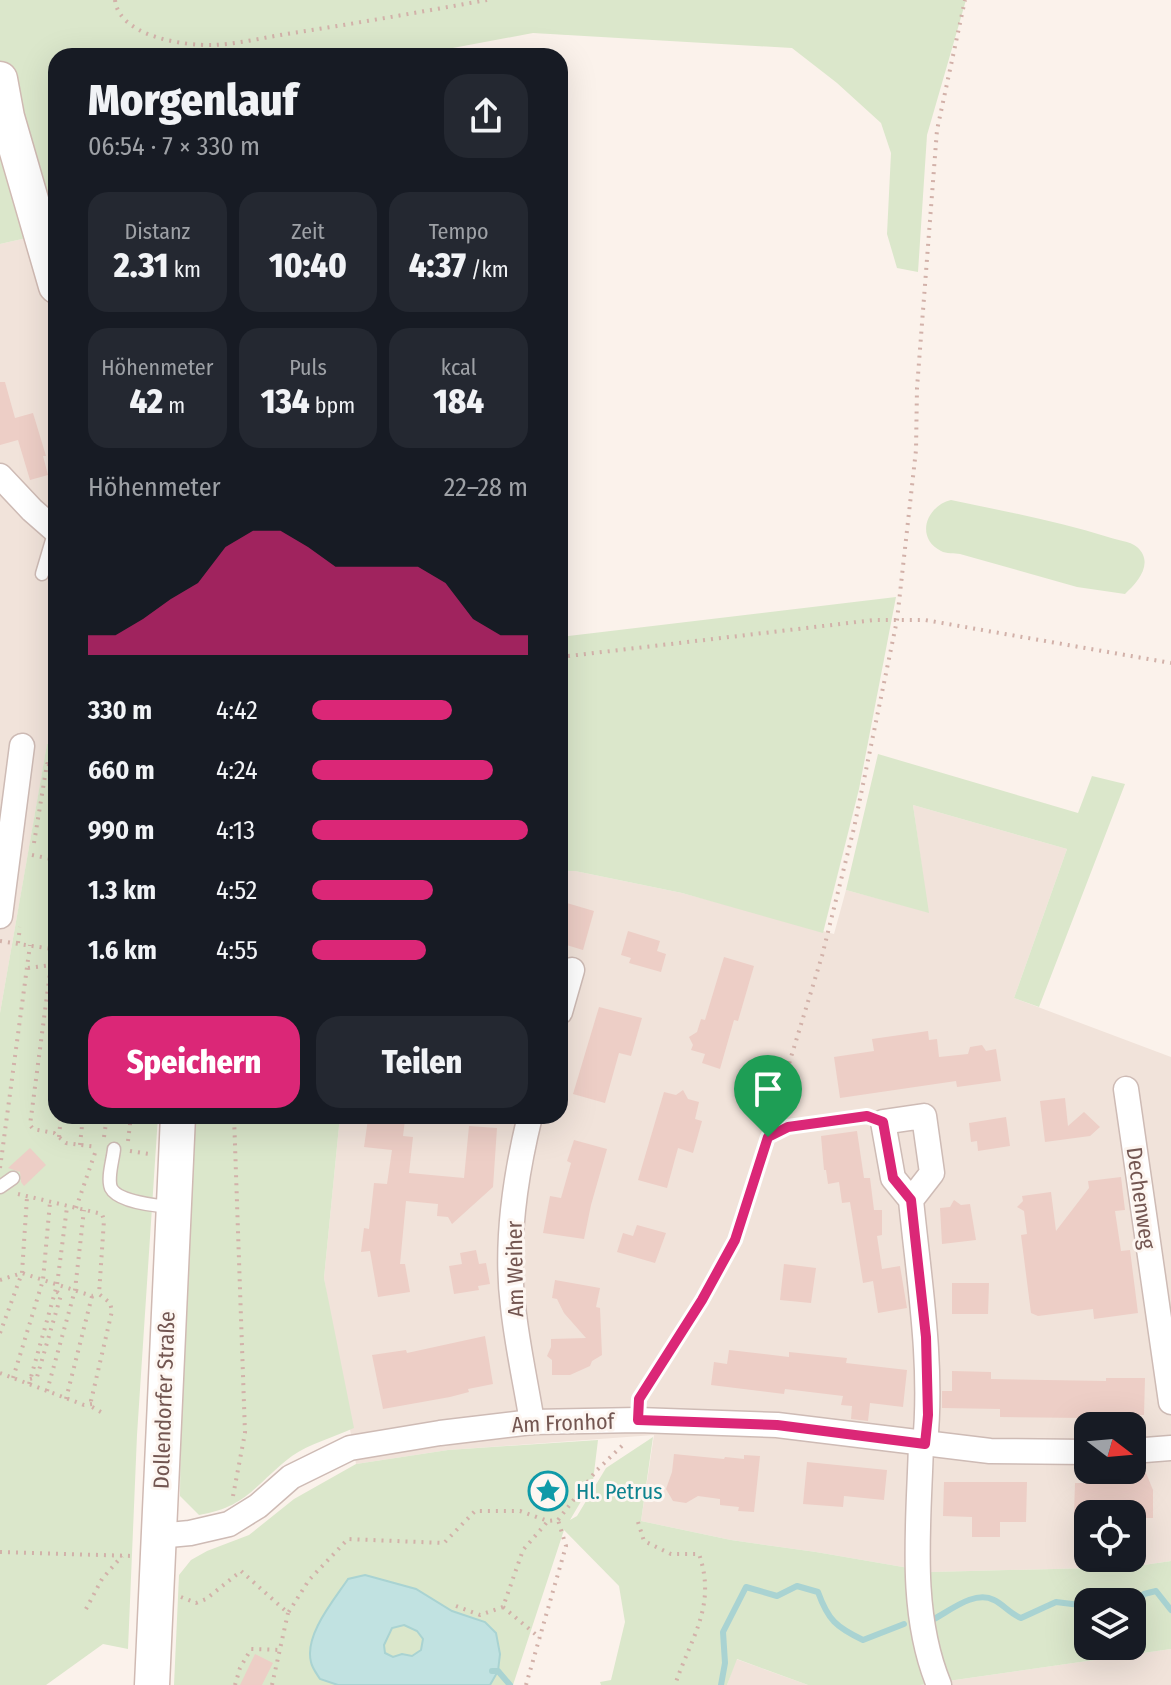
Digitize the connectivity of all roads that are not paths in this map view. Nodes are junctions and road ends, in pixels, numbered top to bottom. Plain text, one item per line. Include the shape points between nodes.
1 (0, 79) edge
2 (48, 259) edge
3 (0, 476) edge
4 (48, 523) edge
5 (48, 555) edge
6 (42, 574) dead end
7 (22, 746) dead end
8 (0, 916) edge
9 (1126, 1089) dead end
10 (177, 1124) edge
11 (528, 1124) edge
12 (114, 1149) dead end
13 (13, 1178) dead end
14 (0, 1187) edge
15 (911, 1200) junction
16 (172, 1207) junction
17 (1171, 1402) edge
18 (532, 1422) junction
19 (923, 1444) junction
20 (1171, 1448) edge
21 (1146, 1450) edge
22 (1074, 1452) edge
23 (148, 1546) junction
24 (152, 1685) edge
25 (939, 1685) edge

1 - 2 main road
3 - 4 street
5 - 6 lane
7 - 8 street
9 - 17 street, Dechenweg
10 - 16 main road, Dollendorfer Straße
11 - 18 street, Am Weiher via 511,1252 512,1305
12 - 16 lane via 112,1189 150,1206
13 - 14 lane
15 - 15 street via 932,1173 924,1116 883,1122 893,1178
15 - 19 street via 926,1337 928,1415
16 - 23 main road, Dollendorfer Straße
18 - 19 street, Am Fronhof via 777,1425
18 - 23 street, Am Fronhof via 350,1448 291,1477 229,1524
19 - 22 street, Am Fronhof
19 - 25 street via 918,1583
20 - 21 street
23 - 24 main road, Dollendorfer Straße via 154,1596

